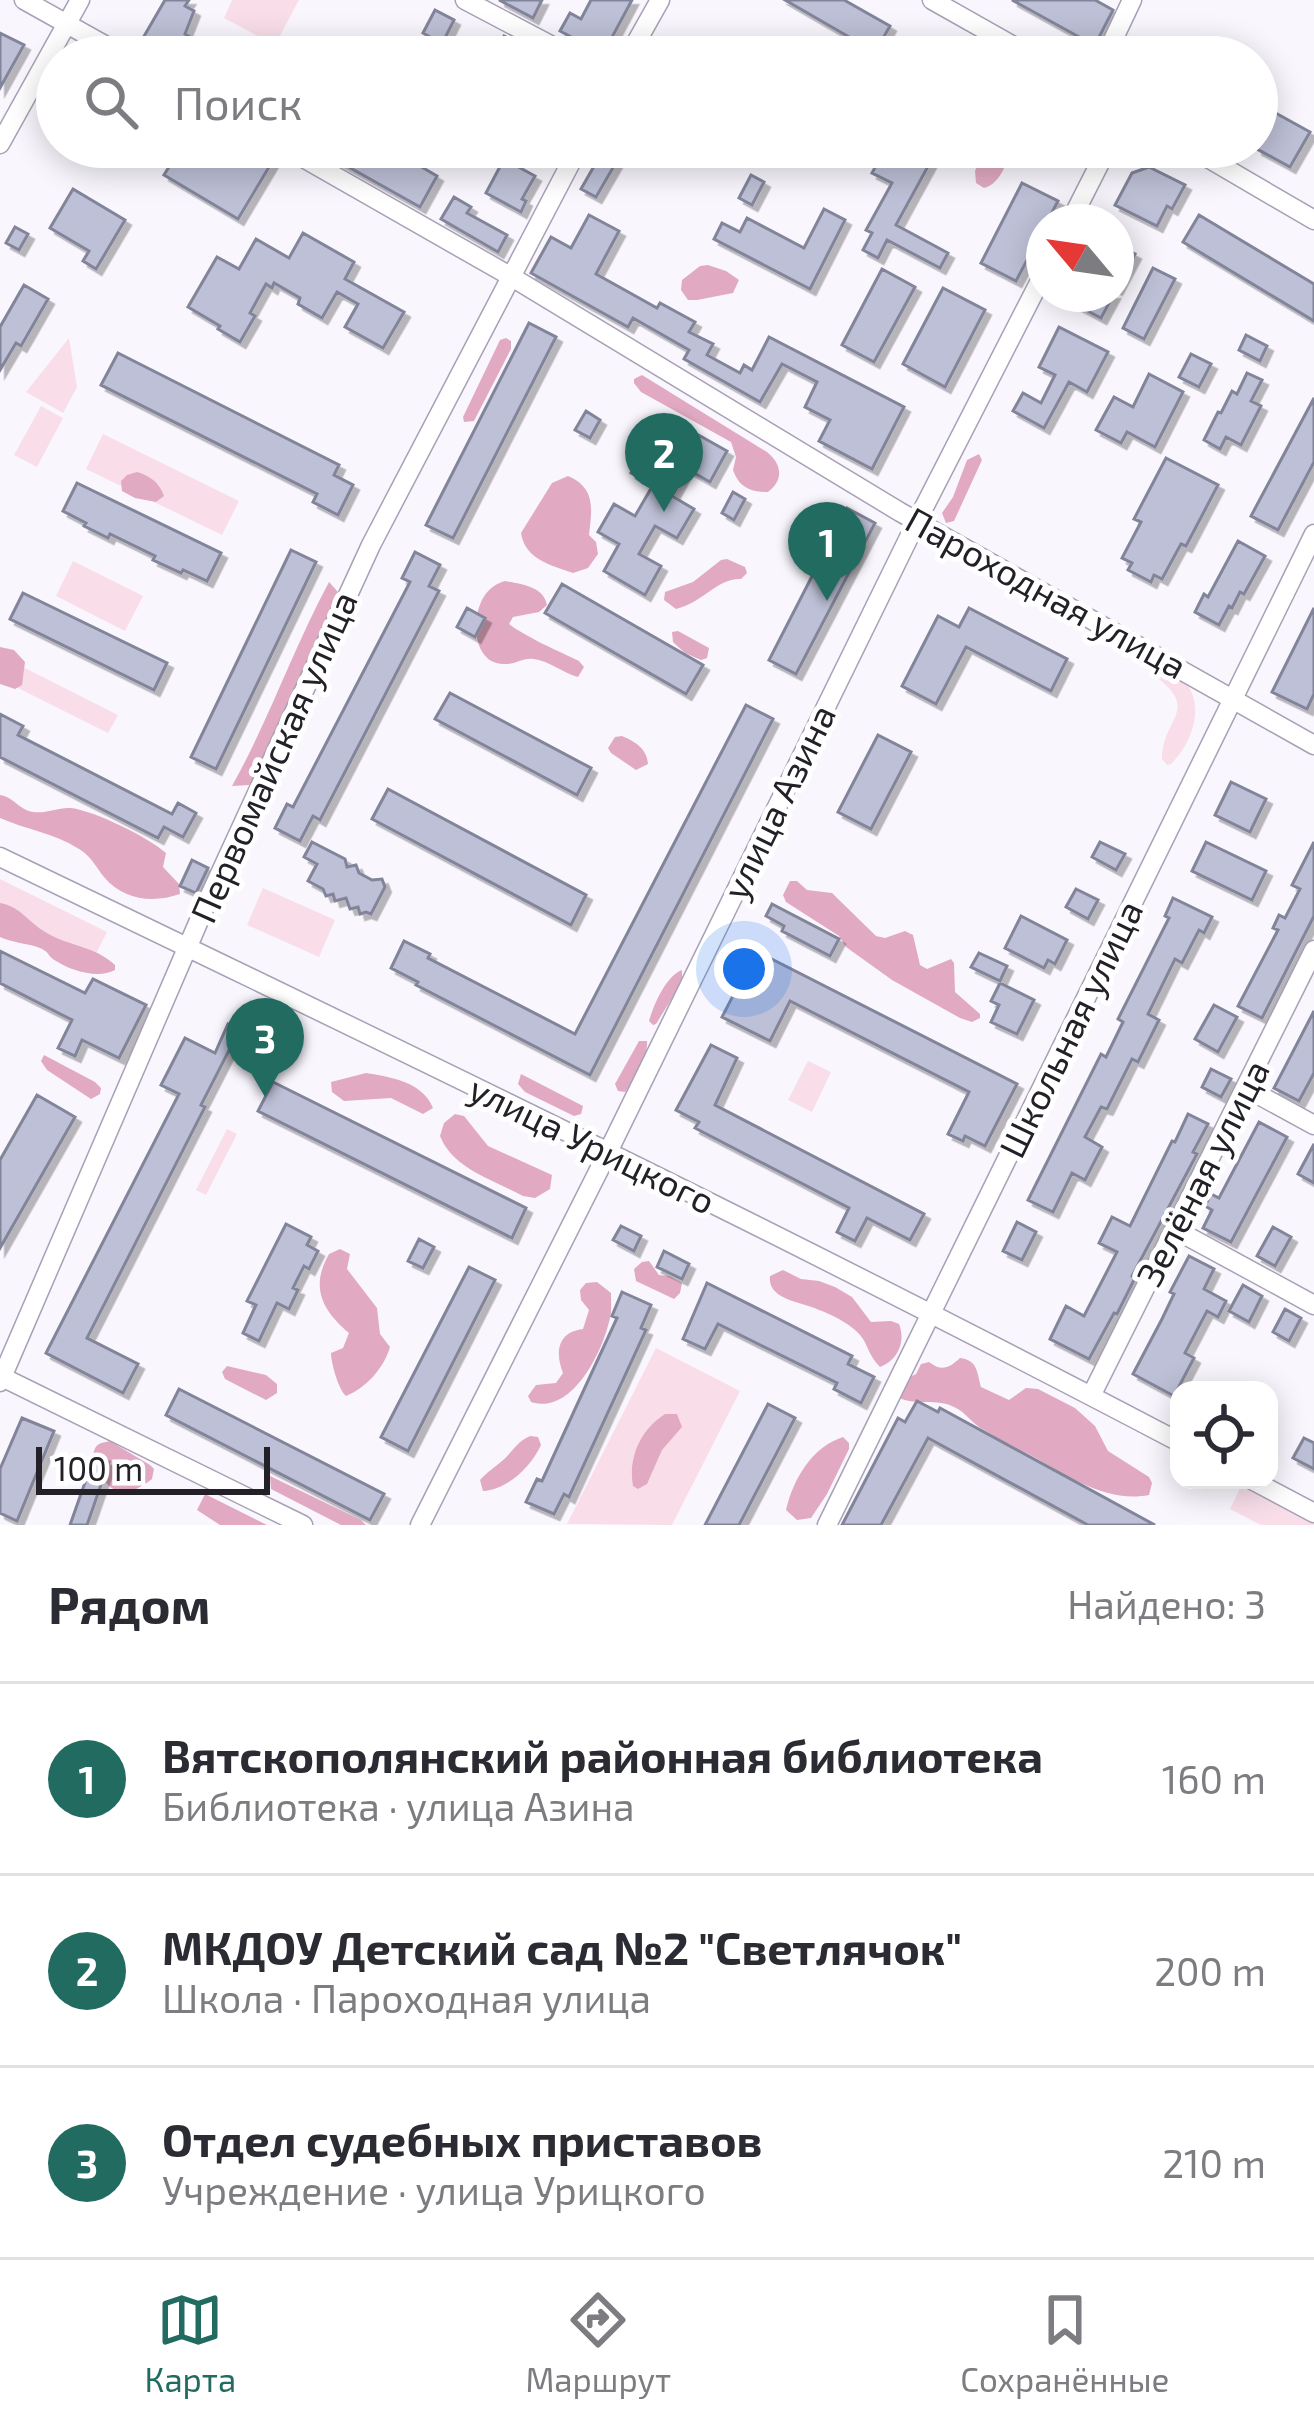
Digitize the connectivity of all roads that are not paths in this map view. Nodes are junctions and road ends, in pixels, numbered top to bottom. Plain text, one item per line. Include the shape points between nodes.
1 (24, 0) edge
2 (80, 0) edge
3 (465, 0) edge
4 (660, 0) edge
5 (932, 0) edge
6 (1132, 0) edge
7 (67, 23) junction
8 (60, 36) edge
9 (90, 36) edge
10 (533, 36) edge
11 (640, 36) edge
12 (996, 36) edge
13 (1116, 36) edge
14 (36, 79) edge
15 (0, 144) edge
16 (321, 168) edge
17 (568, 168) edge
18 (1097, 168) edge
19 (1225, 168) edge
20 (1079, 204) edge
21 (1314, 220) edge
22 (510, 276) junction
23 (1026, 308) edge
24 (917, 521) junction
25 (1314, 534) edge
26 (1233, 698) junction
27 (1314, 745) edge
28 (0, 857) edge
29 (188, 948) junction
30 (1314, 950) edge
31 (1246, 1088) junction
32 (1314, 1125) edge
33 (607, 1154) junction
34 (1176, 1230) junction
35 (1314, 1305) edge
36 (932, 1312) junction
37 (1, 1379) edge
38 (1091, 1396) junction
39 (1170, 1437) edge
40 (1269, 1489) edge
41 (1314, 1513) edge
42 (303, 1525) edge
43 (419, 1525) edge
44 (827, 1525) edge

1 - 7 street
2 - 7 street
3 - 10 street
4 - 11 street
5 - 12 street
6 - 13 street
7 - 8 street
7 - 9 street
14 - 15 street
16 - 22 street, Пароходная улица
17 - 22 street, Первомайская улица
18 - 20 street
19 - 21 street
22 - 24 street, Пароходная улица
22 - 29 street, Первомайская улица via 370,545
23 - 24 street, улица Азина
24 - 26 street, Пароходная улица
24 - 33 street, улица Азина
25 - 26 street, Школьная улица
26 - 27 street, Пароходная улица
26 - 36 street, Школьная улица
28 - 29 street, улица Урицкого
29 - 33 street, улица Урицкого
29 - 37 street, Первомайская улица
30 - 31 street, Зелёная улица
31 - 32 street
31 - 34 street, Зелёная улица
33 - 36 street, улица Урицкого
33 - 43 street, улица Азина
34 - 35 street
34 - 38 street, Зелёная улица
36 - 38 street, улица Урицкого
36 - 44 street, Школьная улица
37 - 42 street
38 - 39 street, улица Урицкого
40 - 41 street

